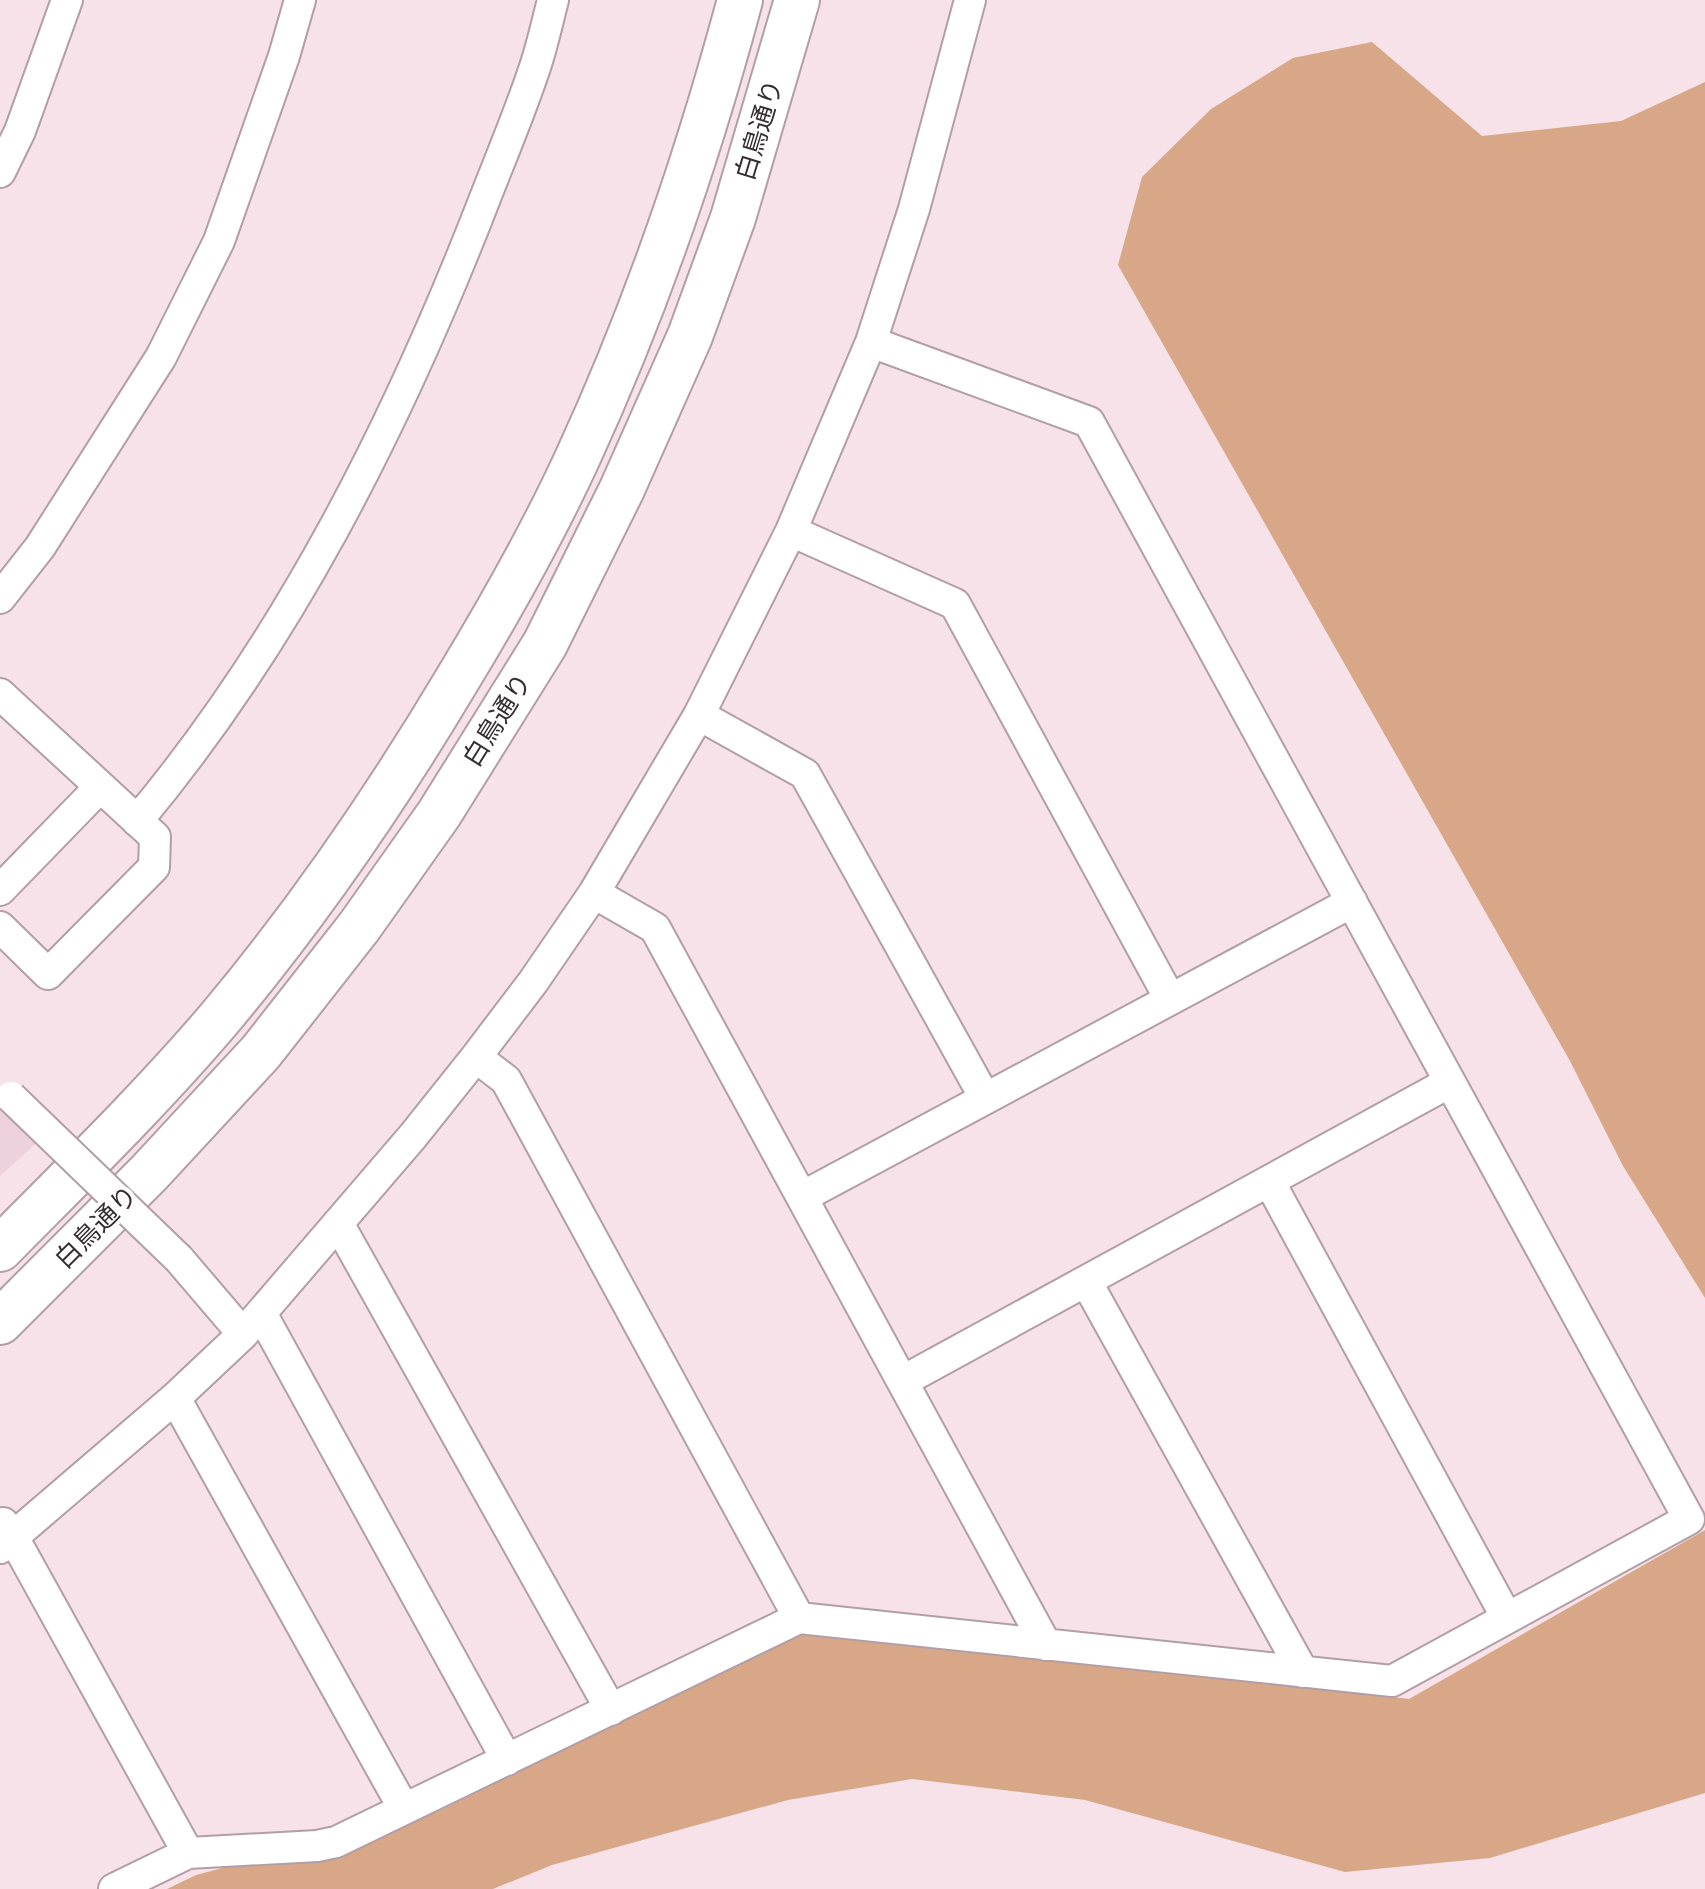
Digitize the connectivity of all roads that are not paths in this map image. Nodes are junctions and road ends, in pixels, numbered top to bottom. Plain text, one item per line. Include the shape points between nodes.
1 (67, 0) edge
2 (300, 0) edge
3 (553, 0) edge
4 (740, 0) edge
5 (797, 0) edge
6 (970, 0) edge
7 (0, 172) edge
8 (871, 342) junction
9 (791, 531) junction
10 (0, 598) edge
11 (0, 694) edge
12 (699, 715) junction
13 (100, 787) junction
14 (137, 821) junction
15 (0, 890) edge
16 (594, 893) junction
17 (1352, 902) junction
18 (0, 927) edge
19 (1170, 999) junction
20 (476, 1057) junction
21 (1450, 1082) junction
22 (11, 1097) dead end
23 (985, 1098) junction
24 (1269, 1181) junction
25 (802, 1197) junction
26 (338, 1223) junction
27 (0, 1249) edge
28 (1086, 1281) junction
29 (0, 1322) edge
30 (252, 1324) junction
31 (903, 1381) junction
32 (175, 1398) junction
33 (4, 1535) edge
34 (799, 1618) junction
35 (1507, 1618) junction
36 (1046, 1645) junction
37 (1303, 1672) junction
38 (611, 1710) junction
39 (507, 1760) junction
40 (404, 1809) junction
41 (188, 1853) junction
42 (114, 1889) edge

1 - 7 street
2 - 10 street via 219,241 161,357 40,547
3 - 14 street via 535,70 450,288 375,446 283,618 182,767
4 - 27 main road, 白鳥通り via 640,313 577,460 482,639 400,775 219,1019
5 - 29 main road, 白鳥通り via 733,218 690,336 545,644 439,814 261,1052
6 - 8 street via 914,209
8 - 9 street
8 - 17 street via 1089,422
9 - 12 street
9 - 19 street via 955,604
11 - 13 street
12 - 16 street
12 - 23 street via 805,774
13 - 14 street
13 - 15 street
14 - 18 street via 155,837 154,867 48,974
16 - 20 street
16 - 25 street via 655,928
17 - 19 street
17 - 21 street
19 - 23 street
20 - 26 street
20 - 34 street via 506,1080
21 - 24 street
21 - 35 street via 1689,1519
22 - 30 street, bridge
23 - 25 street
24 - 28 street
24 - 35 street
25 - 31 street
26 - 30 street
26 - 38 street
28 - 31 street
28 - 37 street
30 - 32 street
30 - 39 street
31 - 36 street
32 - 33 street
32 - 40 street
33 - 41 street
34 - 36 street
34 - 38 street
35 - 37 street via 1392,1681
36 - 37 street
38 - 39 street
39 - 40 street
40 - 41 street via 317,1846
41 - 42 street

